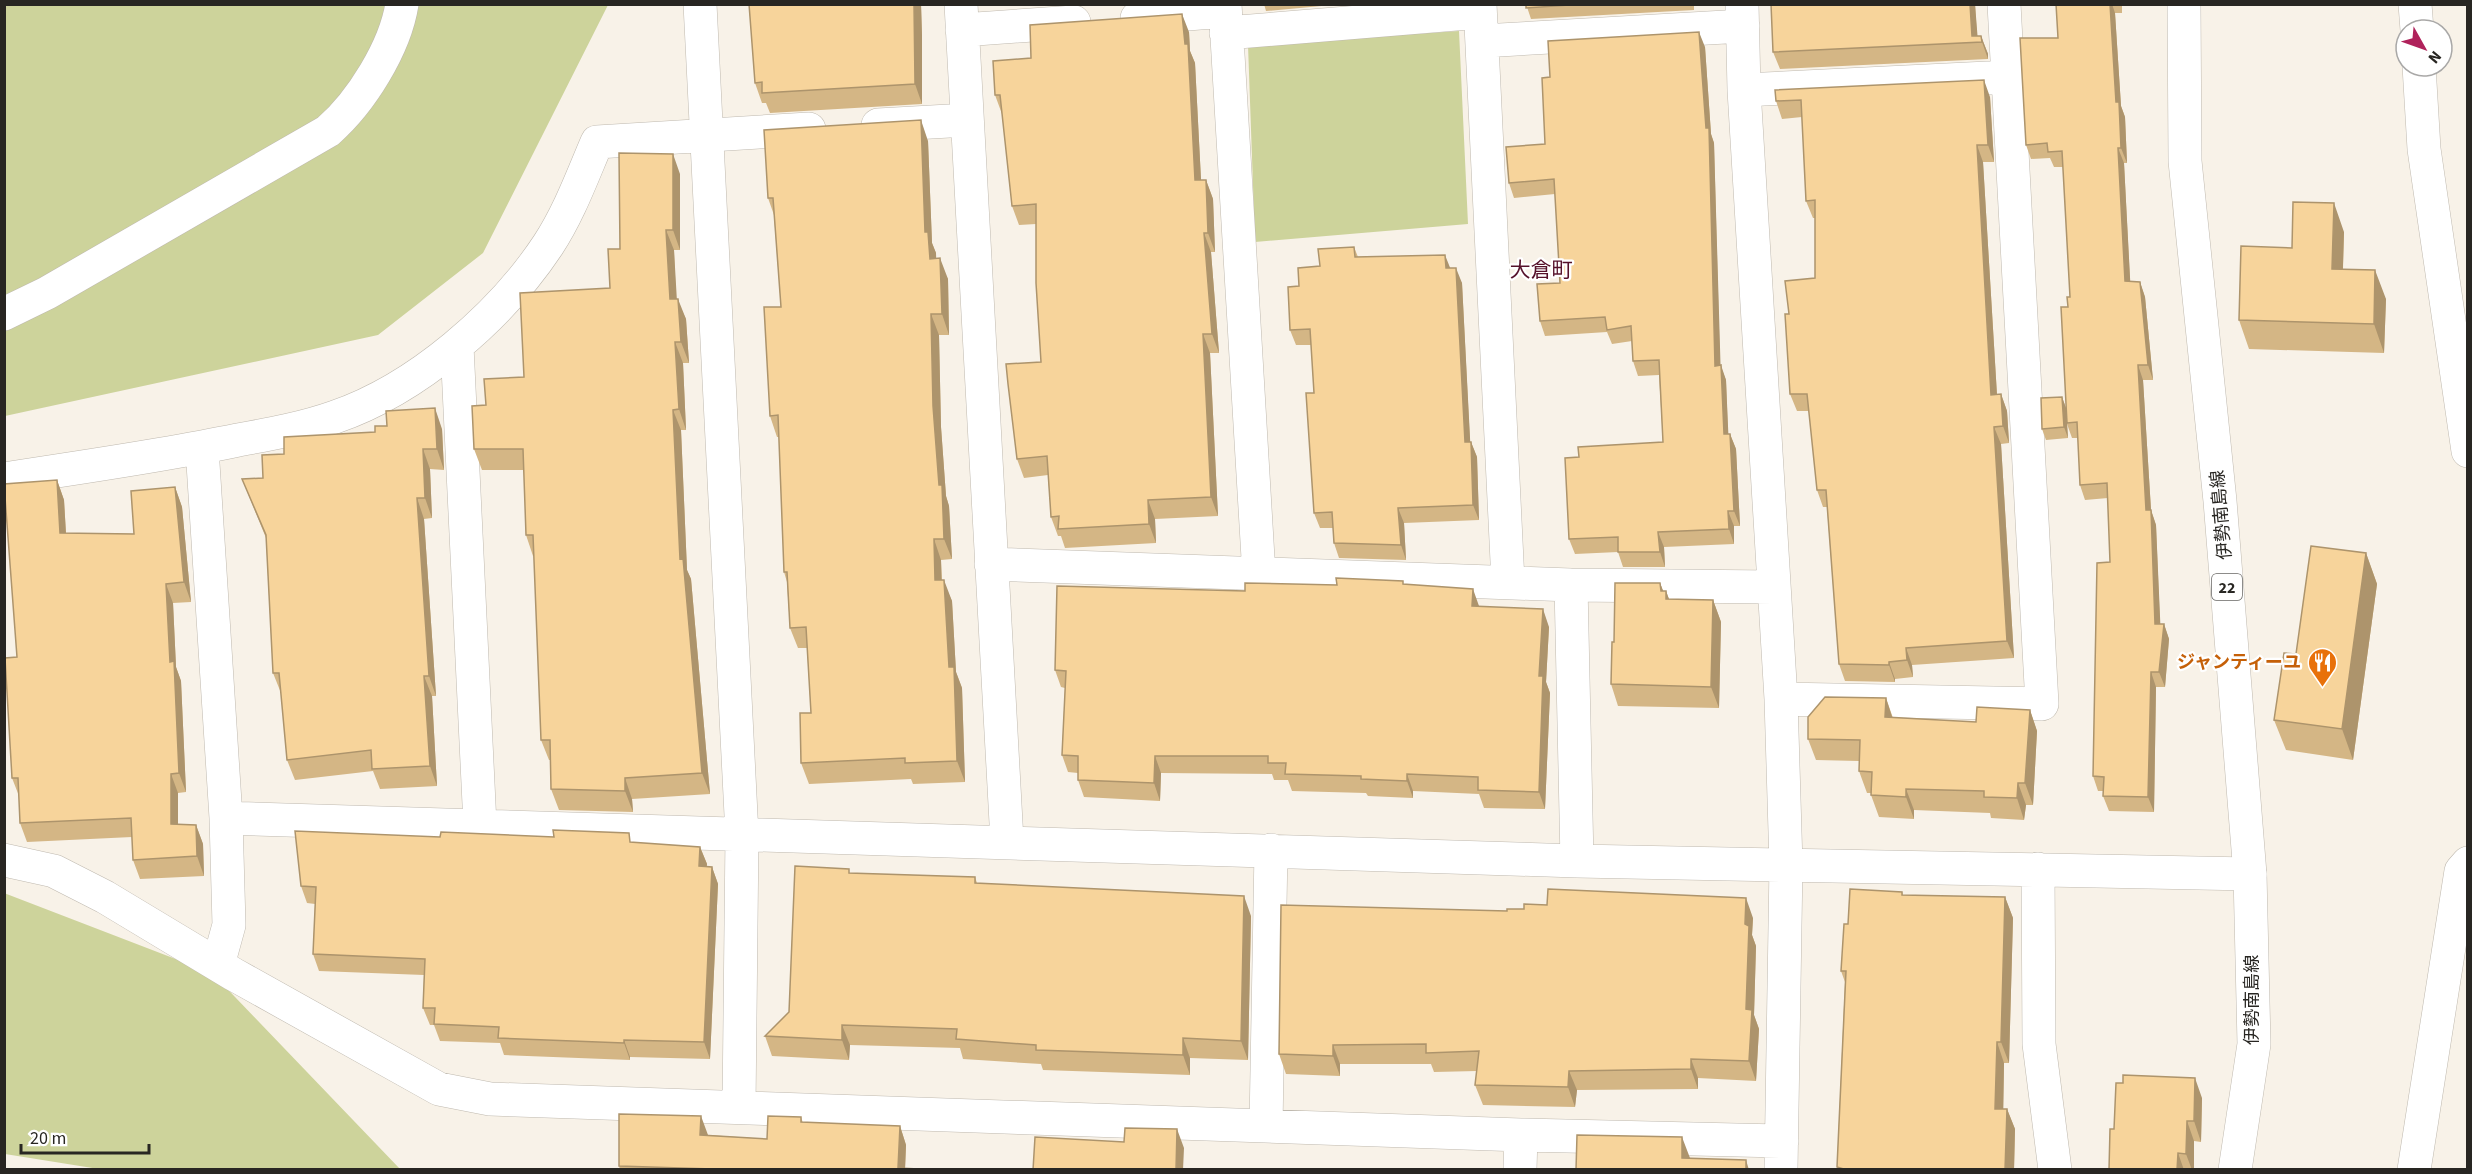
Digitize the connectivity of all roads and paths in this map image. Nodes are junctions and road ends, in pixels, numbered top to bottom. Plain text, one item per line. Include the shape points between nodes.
1 (402, 4) edge
2 (700, 4) edge
3 (2004, 4) edge
4 (2184, 4) edge
5 (1742, 15) edge
6 (1226, 16) edge
7 (962, 17) edge
8 (1480, 19) edge
9 (2008, 77) junction
10 (2420, 78) edge
11 (1744, 90) junction
12 (967, 120) junction
13 (707, 135) junction
14 (4, 314) edge
15 (457, 346) junction
16 (202, 448) junction
17 (2468, 451) edge
18 (4, 479) edge
19 (991, 564) junction
20 (1259, 575) junction
21 (1508, 582) junction
22 (1571, 585) junction
23 (1773, 587) junction
24 (1781, 699) junction
25 (226, 818) junction
26 (480, 825) junction
27 (742, 835) junction
28 (1007, 841) junction
29 (1271, 850) junction
30 (4, 860) edge
31 (1577, 861) junction
32 (2468, 863) edge
33 (1786, 865) junction
34 (2038, 869) junction
35 (2250, 874) junction
36 (218, 965) junction
37 (739, 1107) junction
38 (1266, 1126) junction
39 (1521, 1135) junction
40 (1782, 1155) edge
41 (1520, 1170) edge
42 (2055, 1170) edge
43 (2235, 1170) edge
44 (2414, 1170) edge

1 - 14 street via 367,87 350,112 328,131
2 - 13 street
3 - 9 street
4 - 35 street, 伊勢南島線 / 22 via 2185,161 2219,489
5 - 8 street
5 - 11 street
6 - 7 street
6 - 8 street
6 - 20 street
7 - 12 street
8 - 21 street
9 - 11 street
9 - 24 street via 2042,704
10 - 17 street via 2424,149
11 - 23 street
12 - 13 street
12 - 19 street
13 - 15 street via 597,142 548,245 500,305
13 - 27 street
15 - 16 street via 408,380 337,417
15 - 26 street
16 - 18 street
16 - 25 street
19 - 20 street
19 - 28 street
20 - 21 street
21 - 22 street
22 - 23 street
22 - 31 street
23 - 24 street
24 - 33 street
25 - 26 street
25 - 36 street via 229,926
26 - 27 street
27 - 28 street
27 - 37 street
28 - 29 street
29 - 31 street
29 - 38 street
30 - 36 street via 64,876
31 - 33 street
32 - 44 street via 2461,871
33 - 34 street
33 - 40 street
34 - 35 street
34 - 42 street via 2039,1044
35 - 43 street, 伊勢南島線 / 22 via 2254,1044
36 - 37 street via 440,1089 490,1099
37 - 38 street
38 - 39 street
39 - 40 street
39 - 41 street

